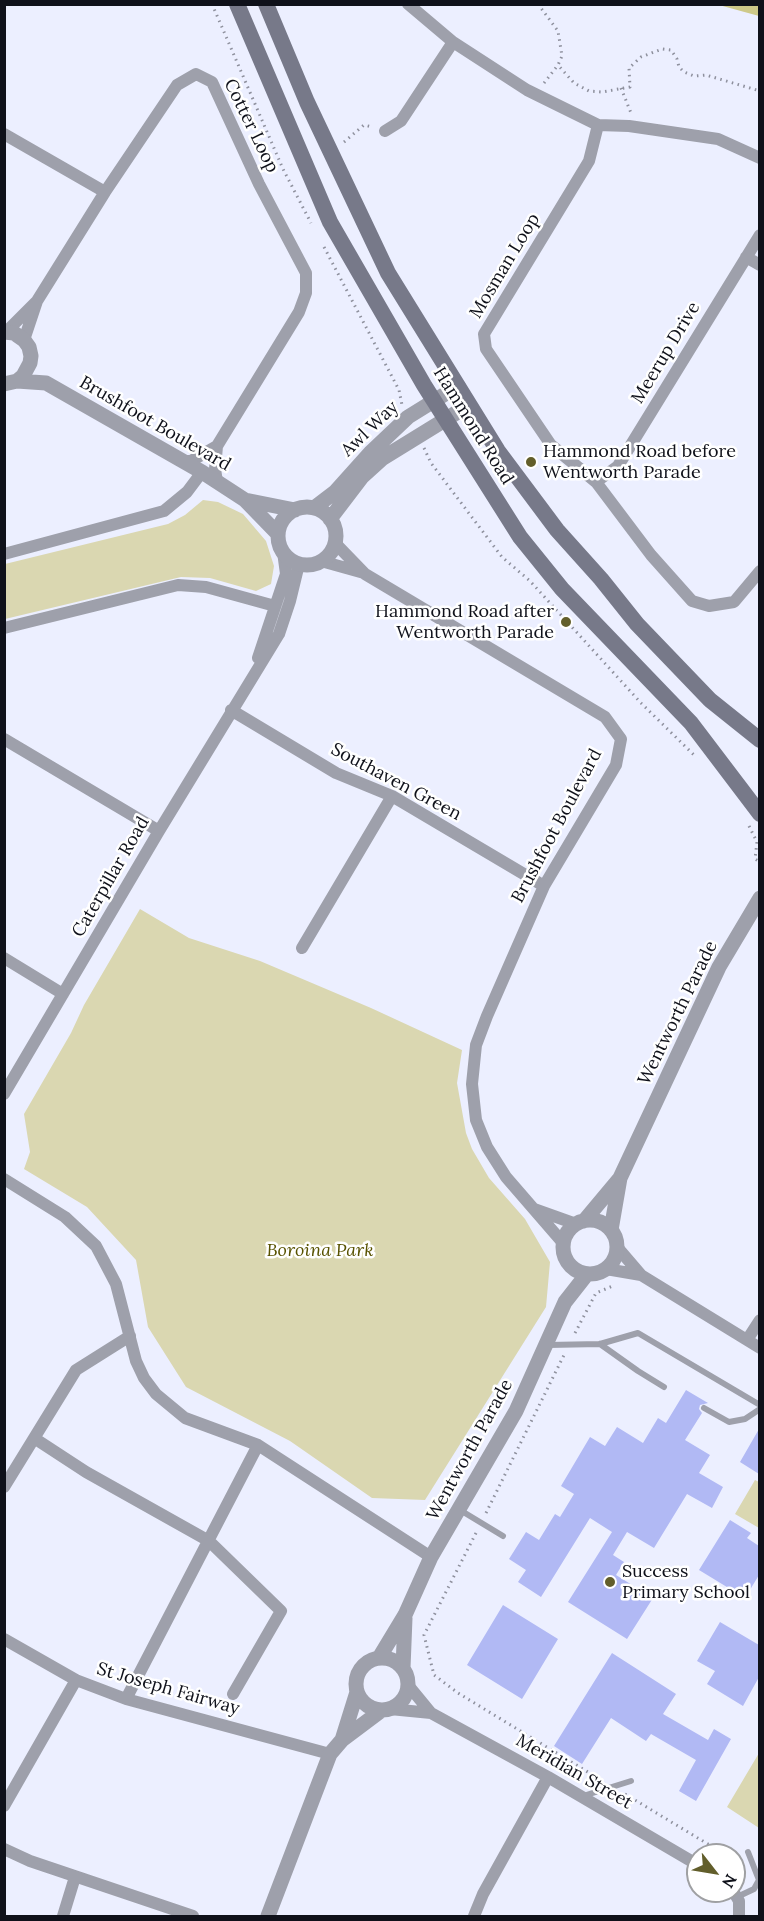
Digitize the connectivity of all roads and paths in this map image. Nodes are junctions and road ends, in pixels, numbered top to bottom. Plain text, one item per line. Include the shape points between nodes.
1 (237, 4) edge
2 (266, 4) edge
3 (538, 4) edge
4 (412, 8) edge
5 (453, 42) junction
6 (558, 65) junction
7 (542, 86) dead end
8 (621, 88) junction
9 (759, 91) edge
10 (621, 115) dead end
11 (598, 125) junction
12 (386, 131) joint
13 (4, 134) edge
14 (342, 144) dead end
15 (759, 158) edge
16 (105, 192) junction
17 (759, 235) edge
18 (746, 257) junction
19 (759, 265) edge
20 (37, 302) junction
21 (6, 332) edge
22 (24, 340) junction
23 (31, 356) junction
24 (11, 382) edge
25 (46, 383) junction
26 (458, 386) junction
27 (435, 402) junction
28 (470, 405) junction
29 (446, 420) junction
30 (218, 446) junction
31 (183, 461) junction
32 (202, 472) junction
33 (217, 482) junction
34 (596, 482) junction
35 (245, 500) junction
36 (315, 508) junction
37 (295, 510) junction
38 (330, 519) junction
39 (278, 534) junction
40 (335, 543) junction
41 (283, 552) junction
42 (4, 554) edge
43 (321, 561) junction
44 (299, 564) junction
45 (759, 571) edge
46 (365, 574) junction
47 (275, 606) junction
48 (4, 628) edge
49 (250, 678) junction
50 (231, 710) junction
51 (4, 739) edge
52 (759, 741) edge
53 (392, 796) junction
54 (759, 814) edge
55 (159, 831) junction
56 (755, 859) dead end
57 (759, 862) edge
58 (544, 886) junction
59 (759, 899) edge
60 (302, 948) dead end
61 (4, 958) edge
62 (63, 994) junction
63 (4, 1094) edge
64 (620, 1178) junction
65 (4, 1179) edge
66 (533, 1209) junction
67 (580, 1222) junction
68 (611, 1230) junction
69 (564, 1244) junction
70 (618, 1247) junction
71 (570, 1264) junction
72 (606, 1269) junction
73 (587, 1274) junction
74 (641, 1275) junction
75 (621, 1282) dead end
76 (565, 1302) junction
77 (759, 1320) edge
78 (130, 1336) junction
79 (747, 1340) junction
80 (600, 1344) junction
81 (548, 1345) junction
82 (569, 1345) junction
83 (759, 1348) edge
84 (664, 1387) dead end
85 (759, 1407) edge
86 (704, 1408) dead end
87 (34, 1438) junction
88 (258, 1445) junction
89 (4, 1487) edge
90 (459, 1509) junction
91 (482, 1523) junction
92 (503, 1536) dead end
93 (209, 1541) junction
94 (431, 1557) junction
95 (405, 1616) junction
96 (4, 1639) edge
97 (379, 1658) junction
98 (403, 1668) junction
99 (76, 1680) junction
100 (408, 1685) junction
101 (357, 1692) junction
102 (233, 1694) dead end
103 (126, 1699) junction
104 (386, 1709) junction
105 (431, 1713) junction
106 (342, 1740) junction
107 (330, 1754) junction
108 (548, 1776) junction
109 (631, 1781) dead end
110 (613, 1787) junction
111 (582, 1797) junction
112 (4, 1806) edge
113 (706, 1843) edge
114 (4, 1849) edge
115 (748, 1852) dead end
116 (686, 1858) edge
117 (75, 1877) junction
118 (746, 1891) edge
119 (63, 1917) edge
120 (193, 1917) edge
121 (268, 1917) edge
122 (474, 1917) edge

1 - 27 main road, Hammond Road via 330,222
2 - 26 main road, Hammond Road via 307,102 388,273
3 - 6 path via 558,31 562,56
4 - 5 street
5 - 11 street via 527,90
5 - 12 street via 402,121
6 - 7 path
6 - 8 path via 574,83 589,91
8 - 9 path via 630,87 628,68 641,57 662,49 671,50 684,72
8 - 10 path via 632,113
11 - 15 street via 718,139
11 - 34 street, Mosman Loop via 589,161 484,334 486,349 551,445
12 - 14 path via 364,125
13 - 16 street
16 - 20 street, Cotter Loop
16 - 30 street, Cotter Loop via 177,85 196,74 212,82 306,273 306,292 298,312
17 - 18 street, Meerup Drive
18 - 19 street
18 - 34 street, Meerup Drive via 618,466
20 - 21 street, Cotter Loop
20 - 22 street, Cotter Loop
21 - 22 street
22 - 23 street
23 - 24 street via 28,370
23 - 25 street
24 - 25 street, Brushfoot Boulevard
25 - 31 street, Brushfoot Boulevard
26 - 27 street, Awl Way
26 - 28 main road, Hammond Road
27 - 29 main road, Hammond Road
27 - 36 street, Awl Way via 408,417
28 - 29 street, Awl Way
28 - 52 main road, Hammond Road via 498,451 557,530 637,624 710,700
29 - 38 street, Awl Way via 383,458 362,477
29 - 54 main road, Hammond Road via 520,537 562,589 691,723
30 - 31 street via 191,461
30 - 33 street, Cotter Loop
31 - 32 street, Brushfoot Boulevard
32 - 33 street, Brushfoot Boulevard
32 - 42 street via 187,492 164,511
33 - 35 street, Brushfoot Boulevard
34 - 45 street, Mosman Loop via 651,555 692,601 709,606 734,602
35 - 37 street, Brushfoot Boulevard
35 - 39 street, Brushfoot Boulevard
36 - 37 street
36 - 38 street
37 - 39 street via 283,520
38 - 40 street
39 - 41 street
40 - 43 street
40 - 46 street, Brushfoot Boulevard
41 - 44 street
41 - 47 street, Caterpillar Road via 286,574
43 - 44 street
43 - 46 street, Brushfoot Boulevard
44 - 49 street, Caterpillar Road via 279,634
46 - 58 street, Brushfoot Boulevard via 605,717 621,739 616,765
47 - 48 street via 206,587 178,585
47 - 49 street, Caterpillar Road
49 - 50 street, Caterpillar Road
50 - 53 street, Southaven Green via 336,773
50 - 55 street, Caterpillar Road
51 - 55 street
53 - 58 street, Southaven Green
53 - 60 street
55 - 62 street, Caterpillar Road
56 - 57 path
58 - 66 street, Brushfoot Boulevard via 476,1045 472,1084 476,1120 487,1147
59 - 64 street, Wentworth Parade via 719,967
61 - 62 street
62 - 63 street, Caterpillar Road
64 - 67 street, Wentworth Parade
64 - 68 street, Wentworth Parade
65 - 78 street via 65,1217 96,1246 116,1284
66 - 67 street
66 - 69 street, Brushfoot Boulevard
67 - 68 street via 599,1221
67 - 69 street via 566,1236
68 - 70 street
69 - 71 street
70 - 72 street
70 - 74 street
71 - 73 street
71 - 76 street, Wentworth Parade
72 - 73 street
72 - 74 street
73 - 76 street, Wentworth Parade
74 - 79 street
75 - 82 path via 596,1293
76 - 81 street, Wentworth Parade
77 - 79 street
78 - 87 street via 76,1370
78 - 88 street via 144,1378 185,1419
79 - 83 street
80 - 82 lane
80 - 84 lane
80 - 85 lane via 638,1333
81 - 82 lane
81 - 90 street, Wentworth Parade via 516,1411
82 - 91 path
85 - 86 lane via 745,1419 729,1422
87 - 89 street
87 - 93 street
88 - 93 street
88 - 94 street
90 - 91 lane
90 - 94 street, Wentworth Parade
91 - 92 lane
91 - 110 path via 424,1635 434,1675
93 - 102 street via 281,1611
93 - 103 street
94 - 95 street, Wentworth Parade
95 - 97 street, Wentworth Parade
95 - 98 street, Wentworth Parade
96 - 99 street, St Joseph Fairway
97 - 98 street
97 - 101 street via 370,1661 358,1674
98 - 100 street
99 - 103 street, St Joseph Fairway
99 - 112 street
100 - 104 street via 403,1700
100 - 105 street, Meridian Street
101 - 104 street via 368,1706
101 - 106 street
103 - 107 street, St Joseph Fairway
104 - 105 street, Meridian Street
104 - 106 street
105 - 108 street, Meridian Street
106 - 107 street
107 - 121 street
108 - 111 street, Meridian Street
108 - 122 street
109 - 110 lane
110 - 111 lane
110 - 113 path
111 - 116 street, Meridian Street
114 - 117 street
115 - 118 lane via 759,1880 754,1889
117 - 119 street
117 - 120 street

